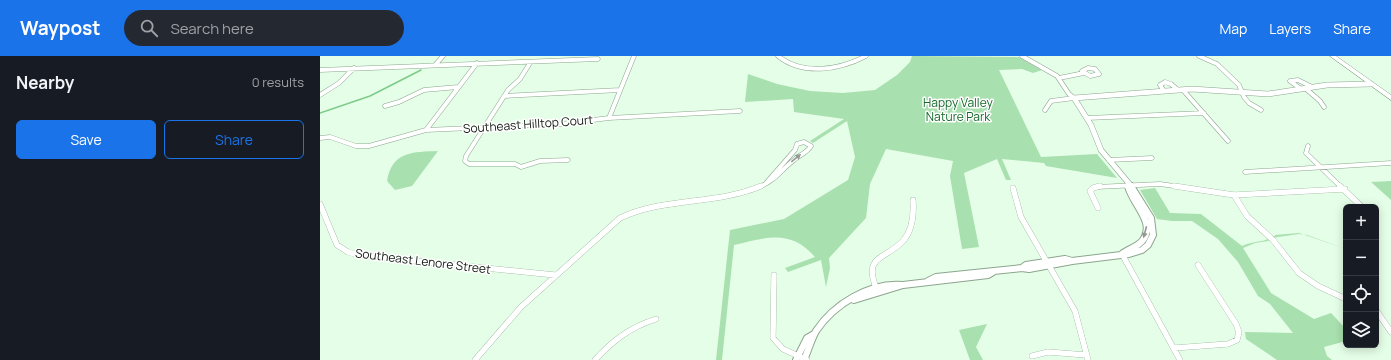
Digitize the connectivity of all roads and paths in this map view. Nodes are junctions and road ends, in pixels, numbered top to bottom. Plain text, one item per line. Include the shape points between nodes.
1 (443, 56) edge
2 (634, 56) edge
3 (778, 56) edge
4 (866, 56) edge
5 (1022, 56) edge
6 (1199, 56) edge
7 (1333, 56) edge
8 (598, 59) dead end
9 (477, 63) junction
10 (530, 63) junction
11 (436, 64) junction
12 (354, 68) junction
13 (320, 70) edge
14 (1084, 73) dead end
15 (1059, 78) junction
16 (1371, 84) junction
17 (458, 87) junction
18 (1312, 87) junction
19 (1303, 89) junction
20 (620, 90) junction
21 (1164, 90) junction
22 (1180, 90) junction
23 (1243, 93) junction
24 (320, 95) edge
25 (504, 96) junction
26 (1074, 98) junction
27 (1391, 98) edge
28 (385, 106) dead end
29 (1324, 107) dead end
30 (1045, 110) dead end
31 (1261, 110) dead end
32 (740, 111) dead end
33 (1204, 113) junction
34 (609, 118) junction
35 (1087, 118) junction
36 (483, 128) junction
37 (426, 130) junction
38 (320, 138) edge
39 (1228, 141) dead end
40 (1308, 146) dead end
41 (1152, 158) dead end
42 (568, 160) dead end
43 (1109, 160) junction
44 (1391, 164) edge
45 (1322, 167) junction
46 (1244, 172) dead end
47 (766, 182) junction
48 (1128, 185) junction
49 (1012, 188) dead end
50 (1345, 189) junction
51 (1234, 195) junction
52 (913, 200) dead end
53 (320, 204) edge
54 (1359, 204) edge
55 (1098, 208) dead end
56 (1122, 254) junction
57 (1049, 264) junction
58 (1198, 265) dead end
59 (774, 275) dead end
60 (554, 276) junction
61 (877, 290) junction
62 (1343, 298) edge
63 (1377, 312) edge
64 (656, 319) dead end
65 (1391, 332) edge
66 (1174, 348) junction
67 (1032, 356) dead end
68 (1087, 358) edge
69 (802, 359) edge
70 (475, 360) edge
71 (595, 360) edge
72 (1180, 360) edge

1 - 11 street
2 - 20 street
3 - 4 street via 792,65 816,69 843,66
5 - 15 street
6 - 23 street via 1217,64 1239,85
7 - 16 main road
8 - 10 street
9 - 10 street
9 - 11 street
9 - 17 street
10 - 25 street via 520,79
11 - 12 street
12 - 13 street
12 - 24 street via 339,83
14 - 15 street
15 - 26 street
16 - 18 street
16 - 27 main road
17 - 28 street via 424,90
17 - 37 street
18 - 19 street
18 - 19 street via 1298,80 1290,81
19 - 23 street via 1275,94
19 - 29 street
20 - 25 street
20 - 34 street
21 - 22 street
21 - 22 street via 1160,85 1165,82
21 - 26 street
22 - 23 street via 1204,89
22 - 33 street
23 - 31 street via 1249,103
25 - 36 street
26 - 30 street via 1051,101
26 - 35 street
32 - 34 street, Southeast Hilltop Court
33 - 35 street
33 - 39 street
34 - 36 street, Southeast Hilltop Court via 565,124
35 - 43 street via 1098,145
36 - 37 street, Southeast Hilltop Court
36 - 42 street via 466,156 467,163 515,164 521,167 540,161
37 - 38 street, Southeast Hilltop Court via 368,146 356,146 330,137
40 - 45 street via 1306,153
41 - 43 street
43 - 48 street
44 - 45 street
45 - 46 street
45 - 50 street
47 -> 47 street via 777,177 796,157 810,150 809,143 796,144 795,150
47 - 60 street via 740,193 649,208 625,215 610,225
48 - 51 street via 1166,185
48 - 55 street via 1093,188 1090,193
48 - 56 street via 1135,191 1151,218 1154,229 1151,240 1144,249 1131,255
49 - 57 street via 1021,217
50 - 51 street
50 - 54 street
51 - 62 street via 1244,214 1280,247 1302,276
52 - 61 street via 915,218 909,232 899,245 880,256 873,264 872,273
53 - 60 street, Southeast Lenore Street via 337,245 348,252
56 - 57 street
56 - 66 street
57 - 61 street
57 - 68 street via 1074,311
58 - 66 street via 1236,324 1238,340 1228,344
59 - 69 street via 773,338 778,346
60 - 70 street via 504,324
61 - 69 street via 830,315 814,334
63 - 65 street
64 - 71 street via 625,331
66 - 72 street
67 - 68 street via 1048,352

